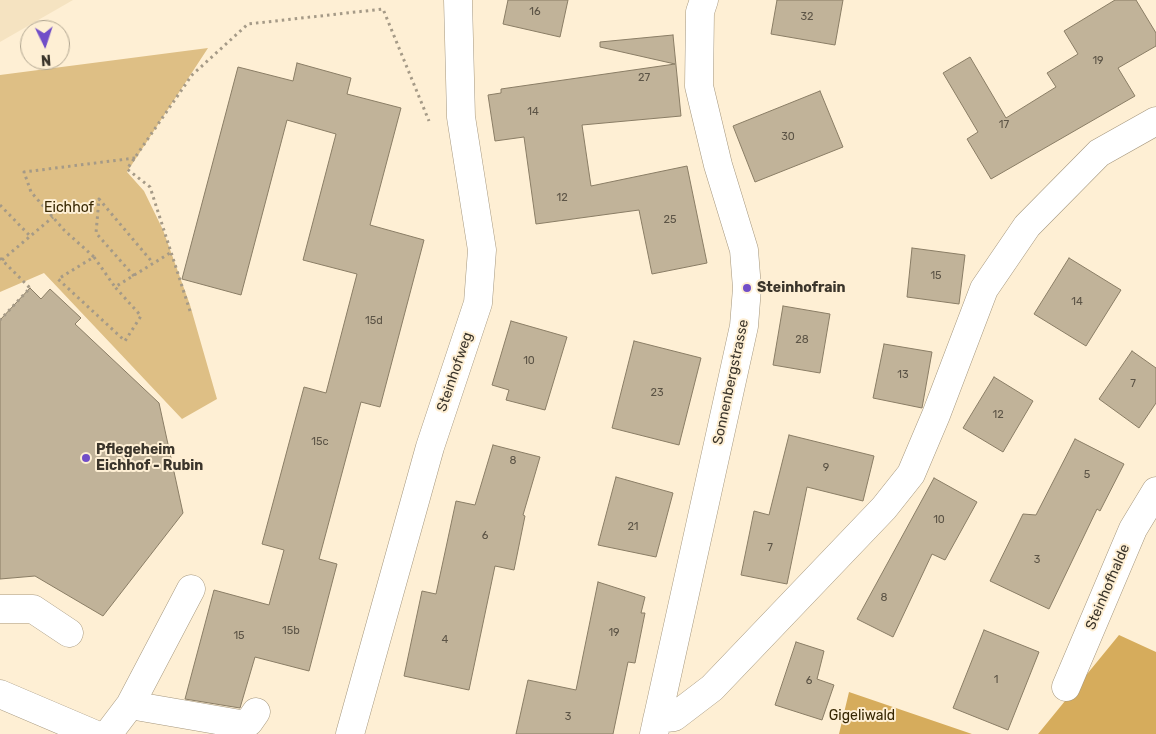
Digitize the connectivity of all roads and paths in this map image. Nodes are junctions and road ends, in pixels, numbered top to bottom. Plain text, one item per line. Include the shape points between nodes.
1 (458, 0) edge
2 (704, 0) edge
3 (1156, 121) edge
4 (430, 125) dead end
5 (135, 158) junction
6 (0, 205) edge
7 (53, 217) junction
8 (30, 236) junction
9 (170, 253) junction
10 (94, 257) junction
11 (1, 259) edge
12 (154, 263) junction
13 (134, 276) junction
14 (116, 287) junction
15 (190, 311) dead end
16 (0, 320) edge
17 (1156, 491) edge
18 (191, 589) dead end
19 (0, 609) edge
20 (69, 634) dead end
21 (1066, 687) dead end
22 (0, 694) edge
23 (130, 705) junction
24 (256, 712) dead end
25 (655, 726) edge
26 (94, 734) edge
27 (108, 734) edge
28 (350, 734) edge

1 - 28 street, Steinhofweg via 461,117 482,250 478,303 430,447
2 - 25 street, Sonnenbergstrasse via 700,12 699,86 718,165 744,250 747,288 745,316
3 - 25 street via 1099,153 1027,226 984,289 911,474 884,508 712,688 674,717
4 - 5 path via 384,9 248,24 192,75
5 - 7 path via 24,172 31,192
5 - 9 path via 127,169 150,187
6 - 8 path
7 - 8 path
7 - 10 path
8 - 11 path
9 - 12 path
9 - 15 path
10 - 14 path
10 - 14 path via 58,279 125,341 141,316
11 - 16 path via 30,288
12 - 13 path
12 - 13 path via 99,198 96,233
13 - 14 path
17 - 21 street, Steinhofhalde via 1133,529
18 - 23 street
19 - 20 street via 33,609
22 - 26 street
23 - 24 street via 240,724 249,722
23 - 27 street

